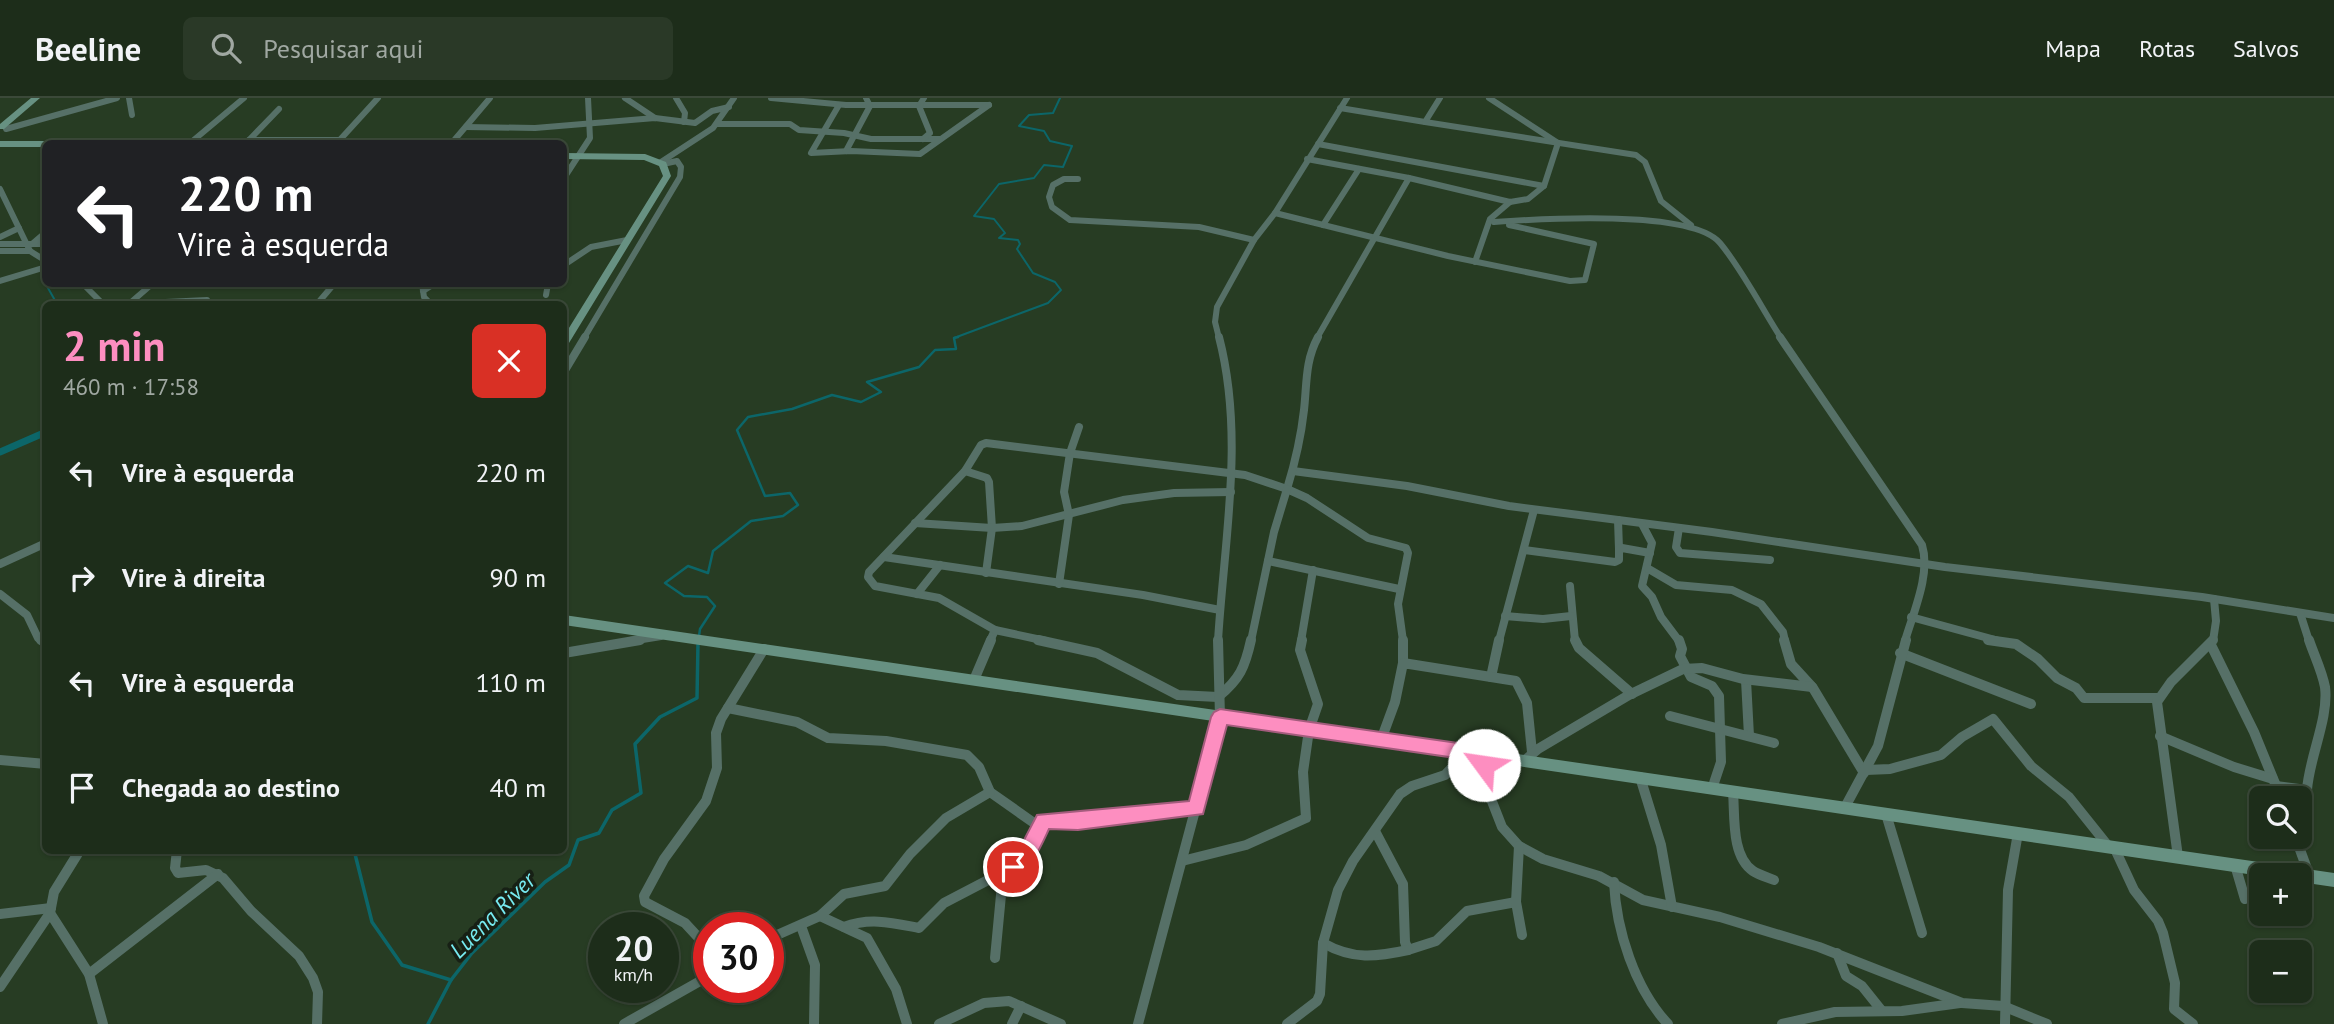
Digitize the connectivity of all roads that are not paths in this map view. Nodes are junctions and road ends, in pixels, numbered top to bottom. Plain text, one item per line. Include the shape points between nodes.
1 (30, 98) edge
2 (36, 98) edge
3 (117, 98) edge
4 (129, 98) edge
5 (244, 98) edge
6 (378, 98) edge
7 (490, 98) edge
8 (588, 98) edge
9 (625, 98) edge
10 (676, 98) edge
11 (734, 98) edge
12 (771, 98) edge
13 (866, 98) edge
14 (884, 98) edge
15 (924, 98) edge
16 (1346, 98) edge
17 (1440, 98) edge
18 (1489, 98) edge
19 (789, 99) edge
20 (844, 103) edge
21 (870, 106) junction
22 (882, 106) junction
23 (919, 106) junction
24 (729, 107) junction
25 (1340, 108) junction
26 (279, 109) dead end
27 (132, 115) dead end
28 (655, 118) junction
29 (684, 122) junction
30 (1425, 122) junction
31 (589, 123) junction
32 (717, 124) junction
33 (466, 127) junction
34 (824, 131) junction
35 (2, 132) edge
36 (854, 135) junction
37 (871, 139) junction
38 (923, 139) junction
39 (940, 139) junction
40 (194, 140) edge
41 (249, 140) edge
42 (341, 140) edge
43 (455, 140) edge
44 (42, 143) edge
45 (1558, 143) junction
46 (1318, 144) junction
47 (846, 151) junction
48 (864, 153) junction
49 (567, 156) edge
50 (579, 156) junction
51 (1307, 159) junction
52 (662, 163) junction
53 (1359, 169) junction
54 (567, 174) edge
55 (1409, 178) junction
56 (1078, 179) dead end
57 (1544, 186) junction
58 (0, 189) edge
59 (1510, 202) junction
60 (1275, 213) junction
61 (1491, 221) junction
62 (1323, 225) junction
63 (19, 228) junction
64 (1701, 231) junction
65 (42, 236) edge
66 (0, 237) edge
67 (1376, 239) junction
68 (627, 240) junction
69 (1254, 240) junction
70 (0, 244) edge
71 (42, 244) edge
72 (30, 246) junction
73 (0, 251) edge
74 (42, 257) edge
75 (1475, 262) junction
76 (567, 263) edge
77 (42, 268) edge
78 (0, 281) edge
79 (86, 287) edge
80 (148, 287) edge
81 (331, 287) edge
82 (547, 287) edge
83 (546, 295) dead end
84 (206, 300) dead end
85 (100, 301) edge
86 (130, 301) edge
87 (186, 301) edge
88 (320, 301) edge
89 (567, 338) edge
90 (567, 367) edge
91 (1079, 427) dead end
92 (1070, 453) junction
93 (965, 471) junction
94 (1293, 471) junction
95 (1231, 475) junction
96 (1285, 489) junction
97 (1231, 492) junction
98 (1534, 510) junction
99 (1069, 515) junction
100 (1618, 520) junction
101 (915, 523) junction
102 (1642, 524) junction
103 (992, 528) junction
104 (1679, 528) junction
105 (42, 544) edge
106 (1619, 549) junction
107 (1524, 550) junction
108 (1650, 553) junction
109 (884, 557) junction
110 (1268, 561) junction
111 (1770, 561) dead end
112 (0, 564) edge
113 (1923, 564) junction
114 (940, 565) junction
115 (1647, 568) junction
116 (1313, 570) junction
117 (986, 573) junction
118 (1059, 584) junction
119 (1570, 586) dead end
120 (1399, 589) junction
121 (0, 594) edge
122 (917, 594) junction
123 (2214, 599) junction
124 (1220, 610) junction
125 (2300, 613) junction
126 (1505, 616) junction
127 (1572, 616) junction
128 (1910, 617) junction
129 (2334, 618) edge
130 (567, 620) edge
131 (995, 630) junction
132 (667, 636) junction
133 (42, 640) edge
134 (736, 645) joint
135 (2211, 645) junction
136 (764, 649) junction
137 (567, 653) edge
138 (1900, 653) junction
139 (1402, 663) junction
140 (1686, 668) junction
141 (1492, 677) junction
142 (974, 680) junction
143 (1746, 680) junction
144 (1813, 688) junction
145 (1632, 694) junction
146 (1218, 696) junction
147 (2158, 698) junction
148 (2031, 704) dead end
149 (729, 708) junction
150 (1670, 716) dead end
151 (1220, 717) junction
152 (1720, 729) junction
153 (1309, 730) junction
154 (1749, 736) junction
155 (2160, 736) junction
156 (1381, 740) junction
157 (1774, 743) dead end
158 (1466, 752) junction
159 (1486, 755) junction
160 (1528, 756) junction
161 (0, 760) edge
162 (42, 764) edge
163 (1865, 772) junction
164 (1640, 777) junction
165 (2275, 783) junction
166 (2276, 786) edge
167 (1712, 789) junction
168 (989, 792) junction
169 (1733, 792) junction
170 (1196, 808) junction
171 (1844, 808) junction
172 (1886, 814) junction
173 (1044, 821) junction
174 (1374, 831) junction
175 (2018, 833) junction
176 (1520, 846) junction
177 (2111, 847) junction
178 (78, 854) edge
179 (177, 854) edge
180 (2178, 857) junction
181 (1182, 861) junction
182 (2235, 865) junction
183 (2249, 867) edge
184 (218, 874) junction
185 (1003, 874) junction
186 (2312, 877) edge
187 (1774, 880) dead end
188 (2334, 880) edge
189 (1614, 882) junction
190 (2245, 899) dead end
191 (1516, 902) junction
192 (1672, 907) junction
193 (51, 910) junction
194 (0, 914) edge
195 (820, 916) junction
196 (801, 926) junction
197 (844, 927) junction
198 (693, 929) edge
199 (784, 933) edge
200 (1922, 933) dead end
201 (1522, 935) dead end
202 (1322, 943) junction
203 (1408, 950) junction
204 (1837, 953) junction
205 (995, 958) dead end
206 (89, 974) junction
207 (693, 985) edge
208 (0, 987) edge
209 (1962, 1003) junction
210 (1021, 1006) junction
211 (2003, 1006) junction
212 (1882, 1011) junction
213 (1295, 1022) edge
214 (103, 1024) edge
215 (317, 1024) edge
216 (624, 1024) edge
217 (814, 1024) edge
218 (907, 1024) edge
219 (939, 1024) edge
220 (1012, 1024) edge
221 (1061, 1024) edge
222 (1138, 1024) edge
223 (1668, 1024) edge
224 (1782, 1024) edge
225 (2005, 1024) edge
226 (2047, 1024) edge
227 (2193, 1024) edge

1 - 35 main road
2 - 35 main road
3 - 35 street
4 - 27 street
5 - 40 street
6 - 42 street
7 - 33 street
8 - 31 street
9 - 28 street
10 - 29 street via 685,113
11 - 24 street
12 - 19 street
13 - 21 street
14 - 22 street
15 - 23 street
16 - 25 street
17 - 30 street
18 - 45 street
19 - 20 street
20 - 21 street
20 - 34 street
21 - 22 street
21 - 36 street
22 - 23 street
23 - 38 street via 930,128
23 - 39 street via 989,105
24 - 29 street via 712,111 698,122
24 - 32 street
25 - 30 street
25 - 46 street
26 - 41 street
28 - 29 street
28 - 31 street
30 - 45 street
31 - 33 street
31 - 50 street via 590,138
32 - 34 street via 790,124 799,130
32 - 52 street
33 - 43 street
34 - 36 street
34 - 47 street via 811,153
35 - 44 main road via 21,142
36 - 37 street
36 - 47 street
37 - 38 street
37 - 48 street
38 - 39 street
39 - 48 street via 920,154
45 - 57 street
45 - 64 street via 1642,157 1661,201
46 - 51 street
46 - 57 street
47 - 48 street
49 - 50 main road
50 - 52 main road via 645,158
50 - 54 street
51 - 53 street
51 - 60 street
52 - 68 main road via 667,170 665,183
52 - 90 street via 677,161 680,177
53 - 55 street
53 - 62 street
55 - 59 street
55 - 67 street
56 - 69 street via 1064,179 1049,192 1055,213 1069,220 1199,226
57 - 59 street via 1528,199
58 - 63 street
59 - 61 street via 1494,211
60 - 62 street
60 - 69 street
61 - 64 street via 1622,219
61 - 75 street
61 - 75 street via 1591,242 1585,280
62 - 67 street
63 - 66 street
63 - 72 street
64 - 113 street via 1722,245 1811,385 1902,512 1922,545
65 - 72 street
67 - 75 street
67 - 94 street via 1312,348
68 - 76 street via 591,247
68 - 89 main road
69 - 95 street via 1215,314 1230,394
70 - 72 street
71 - 72 street
72 - 73 street
72 - 74 street
77 - 78 street
79 - 85 street
80 - 86 street
81 - 88 street
82 - 83 street
84 - 87 street
91 - 92 street
92 - 93 street via 986,443
92 - 95 street
92 - 99 street via 1065,492
93 - 101 street
93 - 103 street via 987,478
94 - 96 street
94 - 98 street
95 - 96 street
95 - 97 street
96 - 110 street
96 - 120 street via 1368,538 1406,548
97 - 99 street via 1123,500
97 - 124 street
98 - 100 street
98 - 107 street
99 - 103 street via 1037,524
99 - 118 street
100 - 102 street
100 - 106 street
101 - 103 street
101 - 109 street
102 - 104 street
102 - 108 street via 1653,544
103 - 117 street
104 - 111 street via 1676,547 1680,553
104 - 113 street
105 - 112 street
106 - 107 street via 1615,562
106 - 108 street
107 - 126 street
108 - 115 street
109 - 114 street
109 - 122 street via 869,572 870,582
110 - 116 street
110 - 146 street via 1246,663 1235,683
113 - 123 street
113 - 128 street
114 - 117 street
114 - 122 street
115 - 140 street via 1642,586 1679,640
115 - 144 street via 1676,584 1732,590 1757,600 1783,632 1791,664
116 - 120 street
116 - 153 street via 1300,650 1318,704
117 - 118 street
118 - 124 street
119 - 127 street
120 - 139 street
121 - 133 street via 27,615
122 - 131 street via 939,598
123 - 125 street
123 - 135 street
124 - 146 street
125 - 129 street
125 - 165 street via 2322,674 2325,703 2307,791
126 - 127 street via 1544,620
126 - 141 street
127 - 145 street via 1579,648
128 - 138 street
128 - 147 street via 2015,644 2084,698
130 - 132 main road
131 - 142 street
131 - 146 street via 1097,653 1178,695
132 - 134 main road
132 - 137 street
134 - 136 main road
135 - 147 street
135 - 165 street
136 - 142 main road
136 - 149 street
138 - 148 street
138 - 163 street via 1878,746
139 - 141 street
139 - 156 street via 1395,702
140 - 143 street
140 - 145 street
140 - 152 street via 1693,679 1717,689
141 - 160 street via 1523,686
142 - 151 main road
143 - 144 street
143 - 154 street
144 - 163 street
145 - 160 street
146 - 151 street
147 - 155 street
149 - 168 street via 797,722 828,738 886,741 967,755 979,767
149 - 198 street via 716,733 713,786 643,896 645,902
150 - 152 street
151 - 153 main road
151 - 170 street
152 - 154 street
152 - 167 street via 1721,762
153 - 156 main road
153 - 181 street via 1303,772 1306,818 1246,845
154 - 157 street
155 - 165 street
155 - 180 street
156 - 158 main road
158 - 159 main road
158 - 174 street via 1445,775 1400,794
159 - 160 main road
159 - 176 street via 1484,781 1489,797 1502,827
160 - 164 main road
161 - 162 street
163 - 171 street
163 - 177 street via 1941,755 1993,719 2031,766 2069,797
164 - 167 main road
164 - 192 street via 1661,845
165 - 166 street
167 - 169 main road
168 - 173 street via 1030,822
168 - 195 street via 946,818 885,886 844,894
169 - 171 main road
169 - 187 street via 1737,844 1745,863
170 - 173 street
170 - 181 street
171 - 172 main road
172 - 175 main road
172 - 200 street
173 - 185 street via 1026,855
174 - 202 street via 1338,890
174 - 203 street via 1403,884
175 - 177 main road
175 - 211 street via 2010,859
176 - 189 street via 1543,859
176 - 191 street
177 - 180 main road
177 - 227 street via 2134,890 2158,921 2175,983 2174,1009
178 - 193 street via 54,892
179 - 184 street via 178,873 207,869
180 - 182 main road
181 - 222 street
182 - 183 main road
182 - 190 street
184 - 206 street
184 - 215 street via 308,966 320,995
185 - 197 street via 944,903 919,928 876,921
185 - 205 street
186 - 188 main road
189 - 192 street via 1643,900
189 - 223 street via 1617,915 1634,976
191 - 201 street
191 - 203 street via 1467,911 1436,941
192 - 204 street
193 - 194 street
193 - 206 street
193 - 208 street
195 - 196 street
195 - 197 street
196 - 199 street
196 - 217 street via 815,965
197 - 218 street via 870,942
202 - 203 street via 1360,959
202 - 213 street via 1320,994
204 - 209 street
204 - 212 street via 1846,976 1862,986
206 - 214 street
207 - 216 street
209 - 211 street
209 - 212 street
210 - 219 street via 1009,1001 984,1003
210 - 220 street
210 - 221 street
211 - 225 street
211 - 226 street
212 - 224 street via 1835,1012

